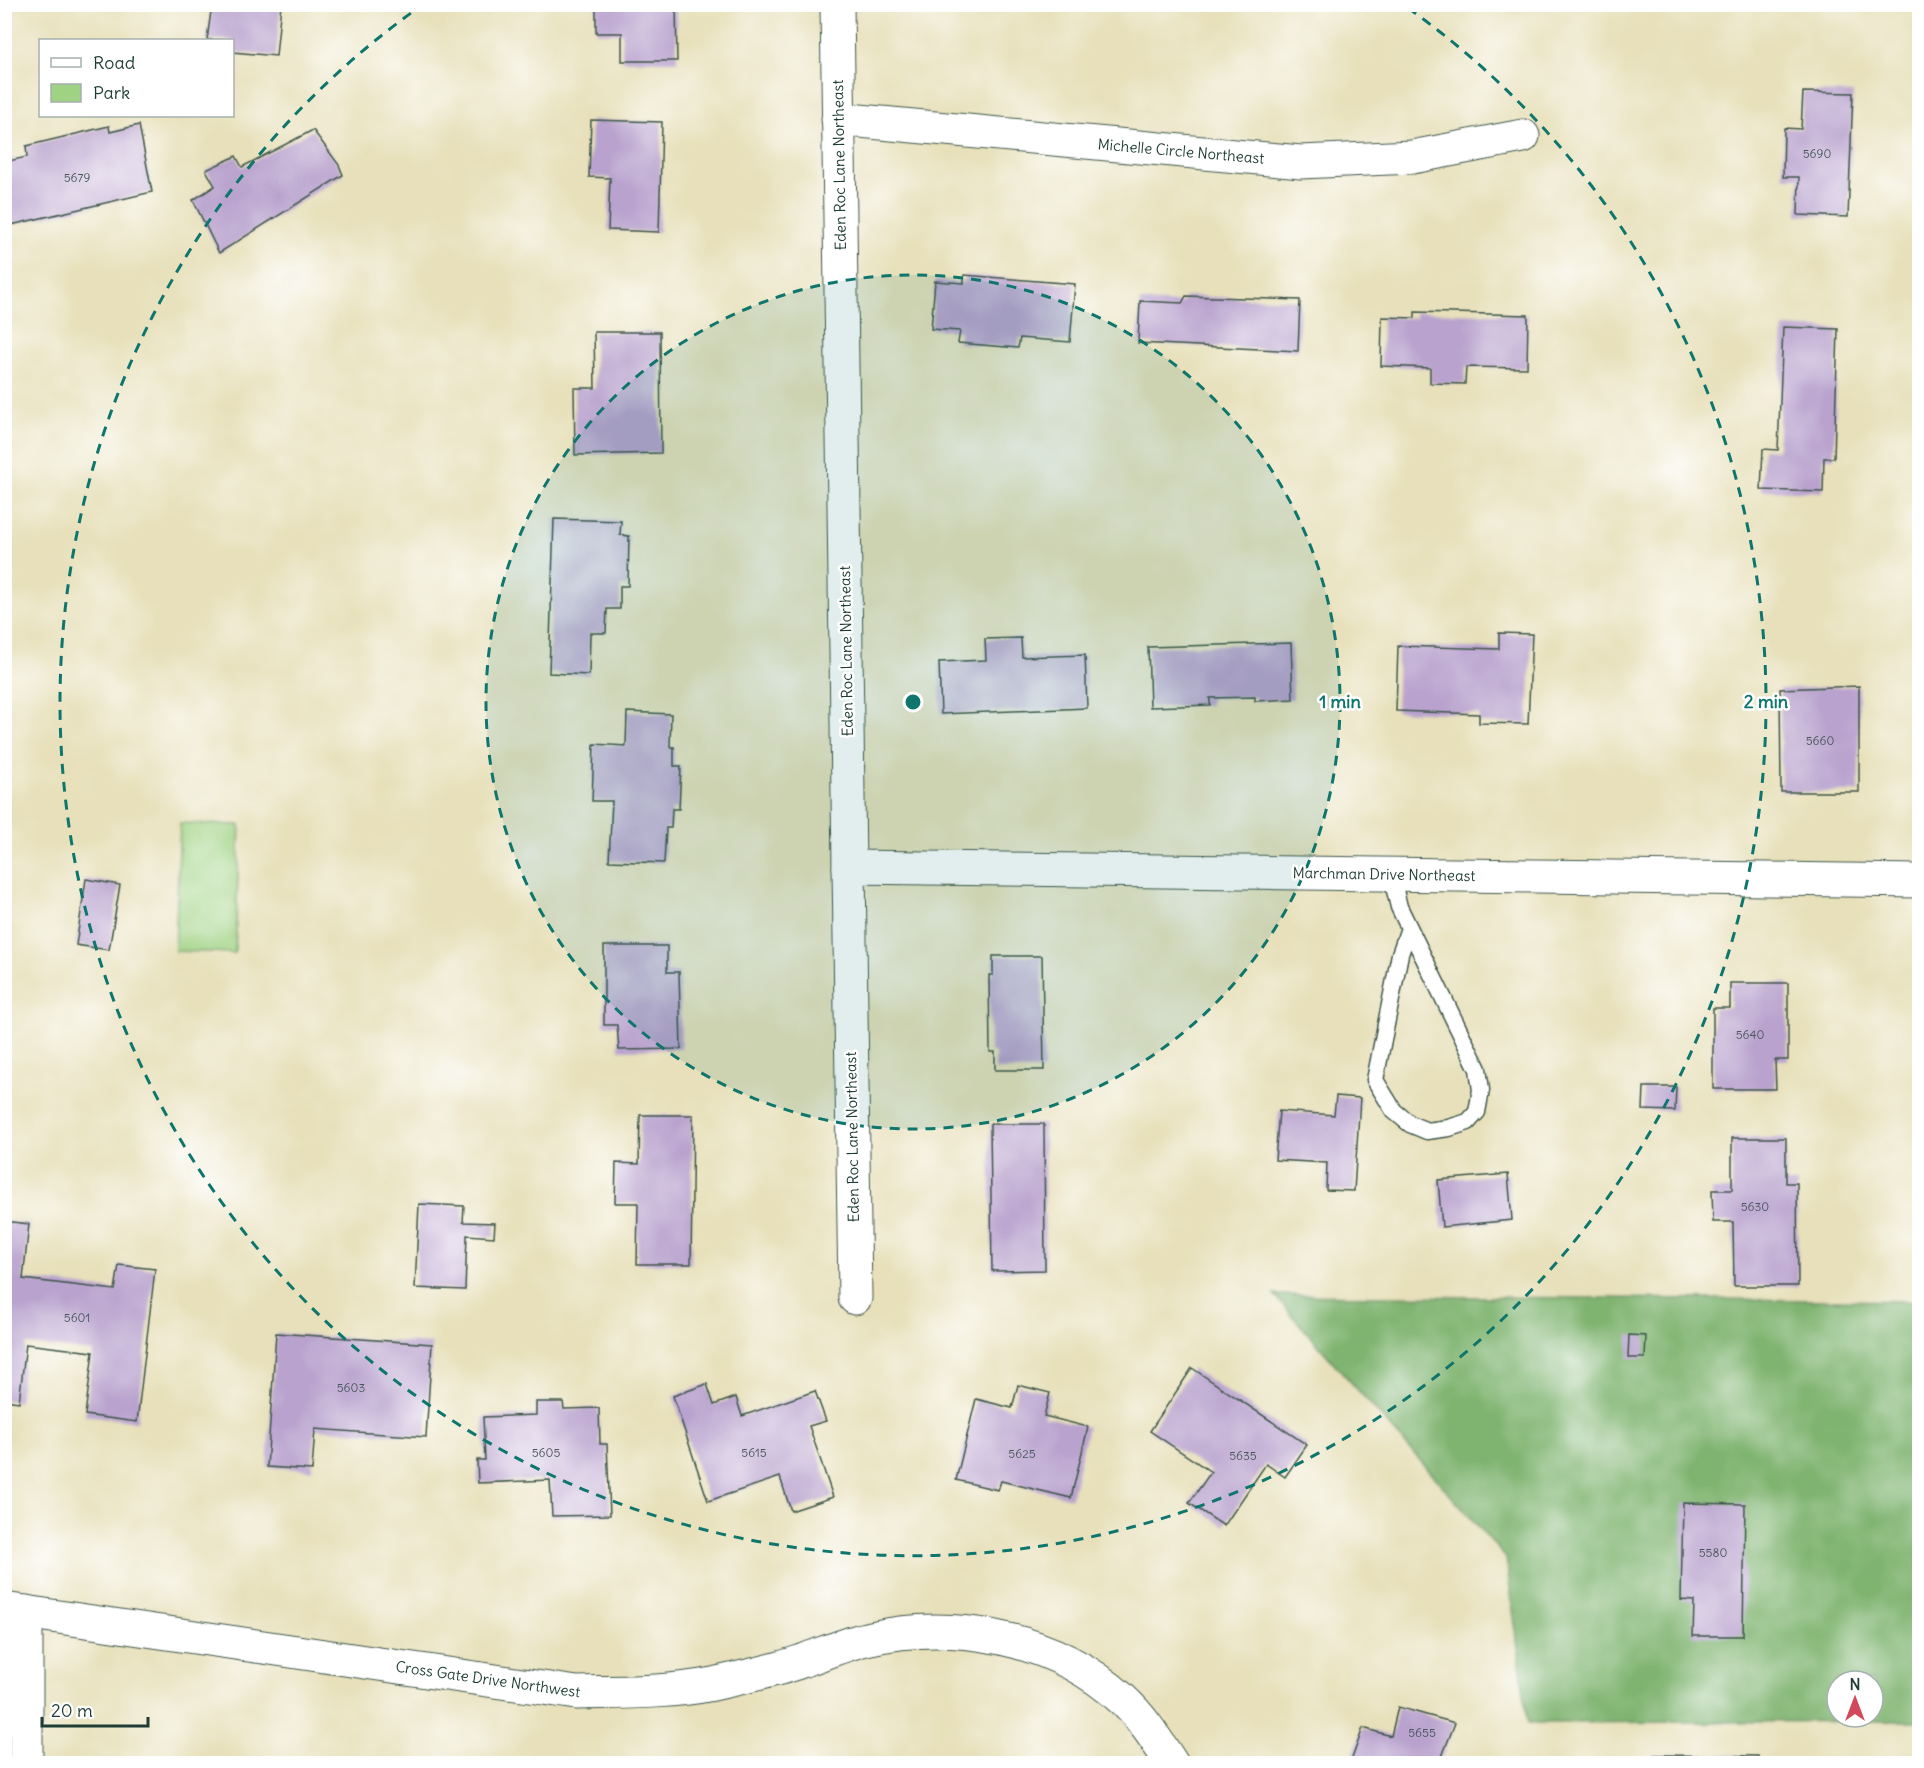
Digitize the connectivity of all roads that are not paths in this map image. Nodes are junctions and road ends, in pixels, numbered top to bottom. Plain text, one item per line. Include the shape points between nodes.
1 (837, 4) edge
2 (838, 119) junction
3 (1523, 136) dead end
4 (849, 867) junction
5 (1391, 874) junction
6 (1920, 881) edge
7 (1409, 928) junction
8 (855, 1298) dead end
9 (15, 1611) edge
10 (27, 1764) edge
11 (1172, 1764) edge

1 - 2 street, Eden Roc Lane Northeast
2 - 3 street, Michelle Circle Northeast via 1301,162 1412,157
2 - 4 street, Eden Roc Lane Northeast
4 - 5 street, Marchman Drive Northeast
4 - 8 street, Eden Roc Lane Northeast
5 - 6 street, Marchman Drive Northeast
5 - 7 lane
7 - 7 lane via 1479,1069 1477,1112 1468,1122 1449,1128 1427,1131 1410,1124 1394,1111 1375,1080 1400,954
9 - 10 street
9 - 11 street, Cross Gate Drive Northwest via 577,1693 648,1692 710,1684 779,1668 866,1639 924,1630 972,1632 1011,1640 1057,1657 1091,1676 1122,1699

